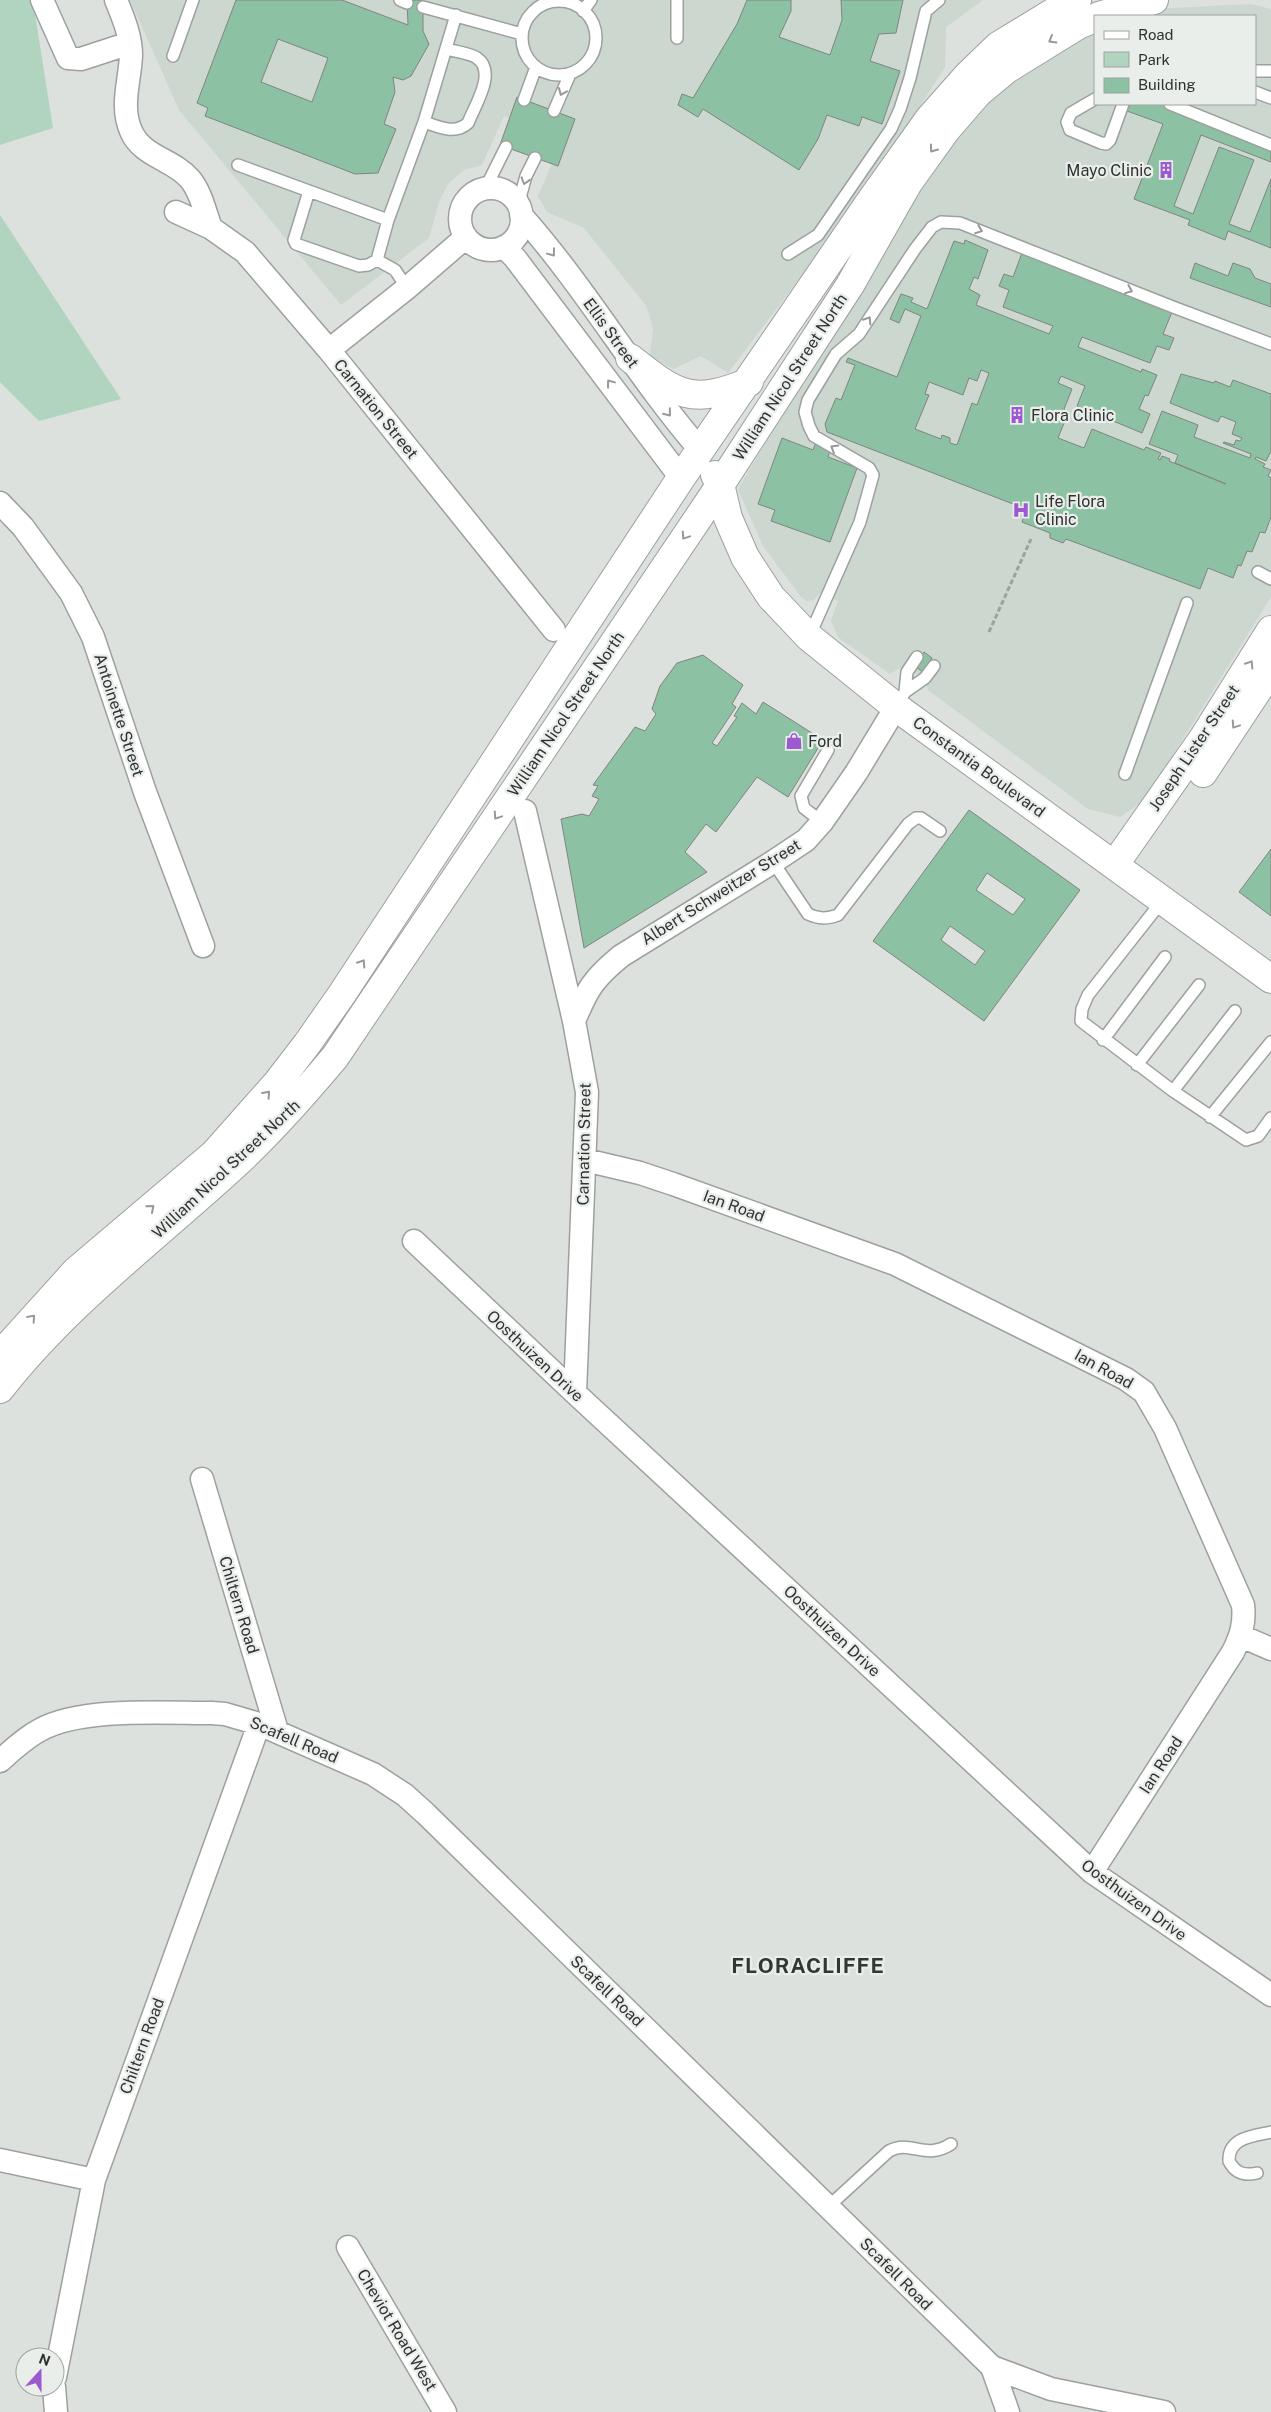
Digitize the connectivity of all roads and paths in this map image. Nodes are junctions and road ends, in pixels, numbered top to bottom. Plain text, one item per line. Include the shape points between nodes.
1 (42, 0) edge
2 (116, 0) edge
3 (194, 0) edge
4 (591, 0) edge
5 (678, 0) edge
6 (939, 0) edge
7 (1077, 0) edge
8 (1154, 0) edge
9 (926, 6) edge
10 (423, 7) dead end
11 (583, 11) junction
12 (456, 15) junction
13 (1102, 15) edge
14 (1094, 18) edge
15 (522, 34) junction
16 (677, 38) dead end
17 (130, 43) junction
18 (447, 50) junction
19 (173, 56) dead end
20 (536, 67) junction
21 (1256, 71) edge
22 (1271, 71) edge
23 (570, 74) junction
24 (1256, 92) edge
25 (1271, 98) edge
26 (524, 100) dead end
27 (1094, 101) edge
28 (1123, 105) edge
29 (1173, 105) edge
30 (554, 111) dead end
31 (424, 122) junction
32 (1271, 144) edge
33 (506, 147) dead end
34 (535, 158) dead end
35 (238, 165) dead end
36 (485, 189) junction
37 (310, 191) junction
38 (520, 210) junction
39 (176, 212) dead end
40 (388, 220) junction
41 (211, 228) junction
42 (466, 237) junction
43 (504, 247) junction
44 (788, 254) dead end
45 (377, 260) junction
46 (407, 288) junction
47 (1271, 344) edge
48 (329, 350) junction
49 (630, 358) junction
50 (749, 382) junction
51 (700, 451) junction
52 (681, 478) junction
53 (718, 502) junction
54 (0, 503) edge
55 (1031, 539) dead end
56 (1258, 572) dead end
57 (1271, 579) edge
58 (1187, 602) dead end
59 (554, 630) dead end
60 (1271, 630) edge
61 (989, 632) dead end
62 (809, 637) junction
63 (916, 656) dead end
64 (934, 666) dead end
65 (1271, 670) edge
66 (901, 700) junction
67 (828, 750) dead end
68 (1125, 774) dead end
69 (525, 811) dead end
70 (822, 822) junction
71 (940, 831) dead end
72 (773, 862) junction
73 (1122, 869) junction
74 (1163, 899) junction
75 (203, 946) dead end
76 (1164, 957) dead end
77 (1271, 978) edge
78 (1198, 985) dead end
79 (1236, 1011) dead end
80 (574, 1021) junction
81 (1103, 1040) junction
82 (1271, 1042) edge
83 (1137, 1065) junction
84 (1173, 1091) junction
85 (1210, 1117) junction
86 (1271, 1118) edge
87 (585, 1160) junction
88 (414, 1241) dead end
89 (0, 1355) edge
90 (0, 1389) edge
91 (575, 1394) junction
92 (202, 1479) dead end
93 (1241, 1636) junction
94 (1271, 1649) edge
95 (268, 1727) junction
96 (0, 1761) edge
97 (1092, 1872) junction
98 (1267, 1989) edge
99 (1271, 2132) edge
100 (951, 2144) dead end
101 (0, 2160) edge
102 (1257, 2173) dead end
103 (94, 2180) junction
104 (830, 2206) junction
105 (348, 2247) dead end
106 (61, 2347) edge
107 (992, 2367) junction
108 (55, 2397) edge
109 (56, 2412) edge
110 (445, 2412) edge
111 (1008, 2412) edge
112 (1164, 2412) edge

1 - 17 street via 68,58 81,59
2 - 17 street
3 - 19 lane
4 - 11 lane
5 - 16 lane
6 - 9 lane
7 - 50 main road, William Nicol Street North via 998,46 929,119
8 - 13 main road
9 - 44 lane via 910,78 891,129 818,235
10 - 12 lane
11 - 15 lane via 574,4 551,2 540,6 525,23
11 - 23 lane via 595,29 594,51 588,61
12 - 15 lane
12 - 18 lane
14 -> 53 main road, William Nicol Street North via 1007,69 978,93 946,130 908,183
15 - 20 lane via 528,58
17 - 41 street via 125,102 131,133 144,149 189,178
18 - 31 lane
18 - 31 lane via 476,57 484,65 487,76 468,123 462,129 453,130
20 - 23 lane via 546,73
20 - 26 lane
21 - 22 lane
23 -> 30 lane
24 - 25 lane
27 - 28 lane via 1071,113 1067,122 1070,130 1106,144
29 - 32 lane
31 - 40 lane
33 - 36 lane
34 -> 38 lane via 526,176
35 - 37 lane
36 - 38 street, Ellis Street via 504,191
36 - 42 street via 476,192 462,208 460,218
37 - 40 lane
37 - 45 lane via 294,240 296,244 359,266
38 - 43 street via 522,223 516,237
38 -> 49 street, Ellis Street
39 - 41 street, Carnation Street
40 - 45 lane
41 - 48 street, Carnation Street via 245,252
42 - 43 street via 483,249
42 - 46 street
52 -> 43 street, Ellis Street via 516,258
45 - 46 lane via 395,270
46 - 48 street
62 -> 47 lane via 860,522 873,475 869,468 814,436 805,412 808,400 836,354 859,334 932,226 941,222 960,222
48 - 59 street, Carnation Street
49 - 50 main road via 667,386 695,395 709,396
49 -> 51 street, Ellis Street via 665,410
50 - 51 main road, William Nicol Street North
51 - 52 main road, William Nicol Street North
51 - 53 main road, Constantia Boulevard
52 - 53 main road, Constantia Boulevard
89 -> 52 main road, William Nicol Street North via 76,1272 214,1154 277,1083 307,1044 540,696
53 - 62 main road, Constantia Boulevard via 745,557 771,597
53 -> 90 main road, William Nicol Street North via 335,1057 293,1108 238,1162 76,1304
54 - 75 street, Antoinette Street via 23,527 71,593 93,637 145,792
55 - 61 path
56 - 57 lane
58 - 68 lane
73 -> 60 main road, Joseph Lister Street
62 - 66 main road, Constantia Boulevard
63 - 66 lane via 907,672
64 - 66 lane
65 -> 73 main road, Joseph Lister Street via 1200,777
66 - 70 street, Albert Schweitzer Street
66 - 73 main road, Constantia Boulevard
67 - 70 lane via 800,796 804,808
69 - 80 street, Carnation Street
70 - 72 street, Albert Schweitzer Street via 806,840
71 - 72 lane via 921,818 908,824 838,915 827,918 808,914
72 - 80 street, Albert Schweitzer Street via 602,971 588,987
73 - 74 main road, Constantia Boulevard
74 - 77 main road, Constantia Boulevard
74 - 81 lane via 1088,995 1082,1009 1080,1022
76 - 81 lane
78 - 83 lane
79 - 84 lane
80 - 87 street, Carnation Street via 587,1092
81 - 83 lane
82 - 85 lane
83 - 84 lane
84 - 85 lane
85 - 86 lane via 1246,1140 1258,1136
87 - 91 street, Carnation Street
87 - 93 street, Ian Road via 673,1184 895,1264 1126,1379 1144,1392 1165,1428 1243,1605
88 - 91 street, Oosthuizen Drive
91 - 97 street, Oosthuizen Drive
92 - 95 street, Chiltern Road
93 - 94 street
93 - 97 street, Ian Road
95 - 96 street, Scafell Road via 212,1713 88,1717 41,1729
95 - 103 street, Chiltern Road
95 - 104 street, Scafell Road via 373,1774 405,1795
97 - 98 street, Oosthuizen Drive
99 - 102 lane via 1246,2137 1230,2150 1229,2161 1235,2170 1248,2175
100 - 104 lane via 933,2151 896,2147
101 - 103 street
103 - 106 street, Chiltern Road
104 - 107 street, Scafell Road
105 - 110 street, Cheviot Road West
107 - 111 street
107 - 112 street, Scafell Road via 1051,2389
108 - 109 street

